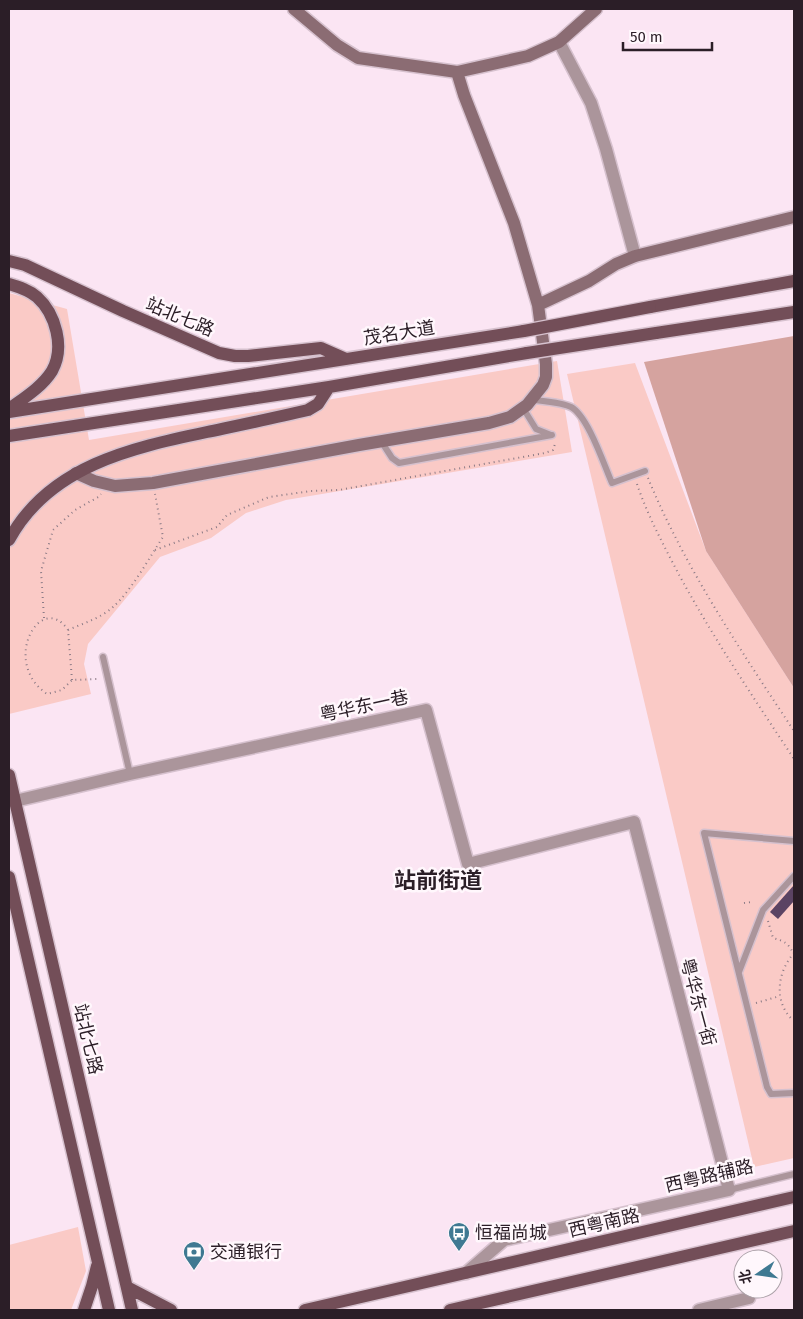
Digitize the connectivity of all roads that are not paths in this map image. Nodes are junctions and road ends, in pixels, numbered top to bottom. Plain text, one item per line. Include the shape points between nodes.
1 (294, 9) edge
2 (596, 9) edge
3 (559, 42) junction
4 (457, 72) junction
5 (794, 217) edge
6 (634, 256) junction
7 (9, 261) edge
8 (794, 281) edge
9 (9, 284) edge
10 (538, 305) junction
11 (794, 312) edge
12 (346, 359) junction
13 (329, 387) junction
14 (527, 404) junction
15 (9, 410) edge
16 (9, 436) edge
17 (381, 441) junction
18 (645, 471) road end
19 (76, 473) junction
20 (9, 540) edge
21 (103, 657) dead end
22 (130, 774) junction
23 (9, 775) edge
24 (15, 801) junction
25 (634, 822) joint
26 (794, 841) edge
27 (794, 876) edge
28 (9, 877) edge
29 (36, 893) junction
30 (14, 898) junction
31 (739, 973) junction
32 (79, 1080) junction
33 (57, 1085) junction
34 (794, 1093) edge
35 (794, 1174) edge
36 (729, 1190) junction
37 (794, 1197) edge
38 (794, 1231) edge
39 (98, 1263) junction
40 (466, 1273) junction
41 (127, 1287) junction
42 (745, 1299) edge
43 (359, 1304) edge
44 (465, 1309) edge
45 (84, 1310) edge
46 (109, 1310) edge
47 (132, 1310) edge
48 (171, 1310) edge
49 (305, 1310) edge
50 (450, 1310) edge
51 (699, 1310) edge

1 - 4 street via 358,58
2 - 3 street
3 - 4 street via 528,56
3 - 6 street via 591,103
4 - 10 street via 514,223
5 - 6 street
6 - 10 street
7 - 12 main road, 站北七路 via 25,265 219,352 248,356 321,348
8 - 12 main road, 茂名大道, bridge via 524,331
9 - 15 main road via 27,290 42,302 58,342 56,360 46,378
10 - 14 street via 546,377
11 - 13 main road, bridge
12 - 15 main road, 茂名大道
13 - 16 main road
13 - 19 main road via 318,404 308,410 163,442 100,461
14 - 17 street via 504,420
14 - 17 lane via 536,429 552,435 399,463
14 - 18 lane via 556,402 573,408 595,440 612,483
17 - 19 street via 153,483 115,486
19 - 20 main road via 46,495 25,516
21 - 22 lane
22 - 24 street, 粤华东一巷
22 - 25 street, 粤华东一巷 via 426,710 468,864
23 - 24 main road, 站北七路
24 - 29 main road, 站北七路
25 - 36 street, 粤华东一街
26 - 31 lane via 704,833
27 - 31 lane via 763,910
28 - 30 main road
29 - 30 main road
29 - 32 main road, 站北七路
30 - 33 main road
31 - 34 lane via 766,1087 771,1094
32 - 33 main road
32 - 41 main road, 站北七路
33 - 39 main road
35 - 36 lane, 西粤路辅路
36 - 40 street, 西粤路辅路 via 504,1240
37 - 40 main road, 西粤南路
38 - 44 main road
39 - 45 main road
39 - 46 main road
40 - 43 main road, 西粤南路
41 - 47 main road, 站北七路
41 - 48 main road
42 - 51 street
43 - 49 main road, 西粤南路
44 - 50 main road

